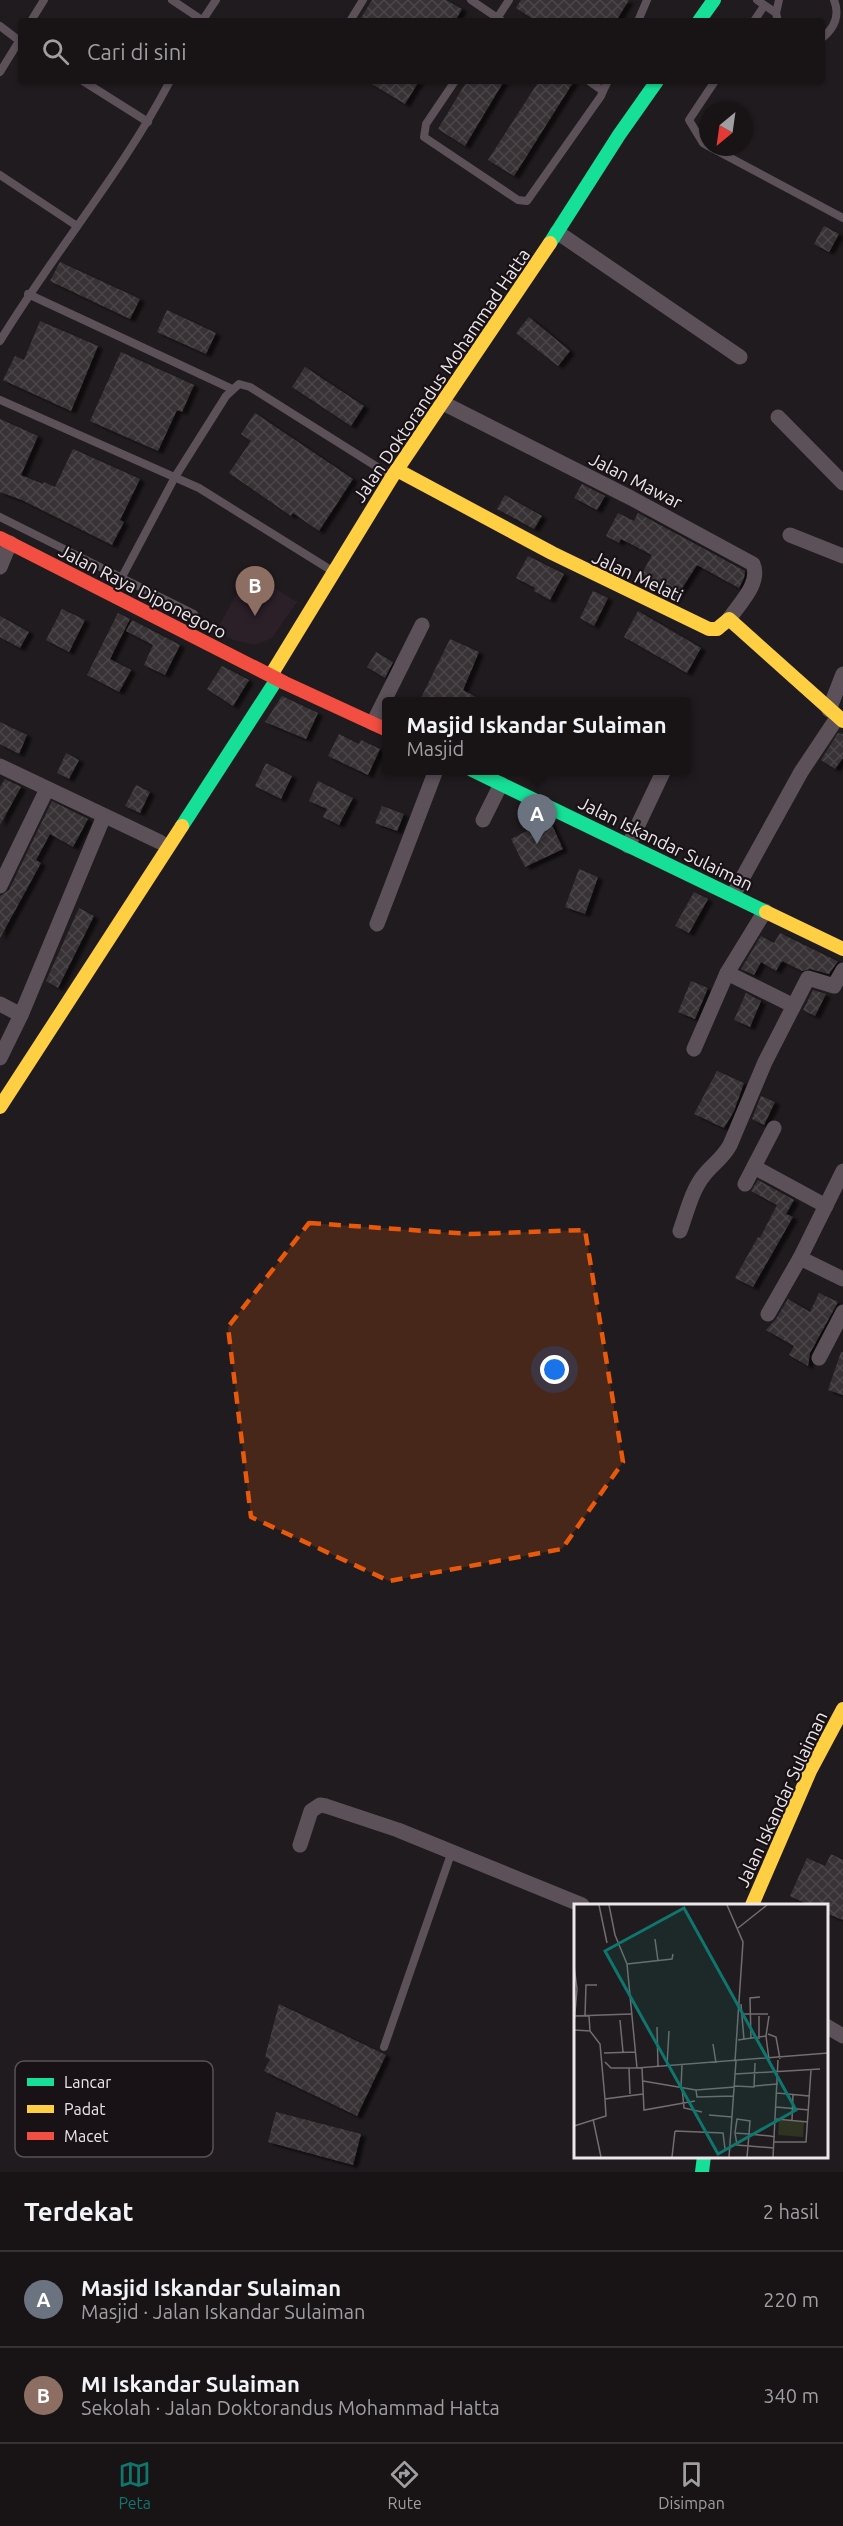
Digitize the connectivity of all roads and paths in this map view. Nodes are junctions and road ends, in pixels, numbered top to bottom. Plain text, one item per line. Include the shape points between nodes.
1 (44, 0) edge
2 (172, 0) edge
3 (216, 0) edge
4 (363, 0) edge
5 (471, 0) edge
6 (509, 0) edge
7 (647, 0) edge
8 (714, 0) edge
9 (779, 0) edge
10 (761, 3) edge
11 (838, 4) edge
12 (777, 17) edge
13 (33, 18) edge
14 (199, 18) edge
15 (203, 18) edge
16 (352, 18) edge
17 (495, 18) edge
18 (499, 18) edge
19 (639, 18) edge
20 (701, 18) edge
21 (755, 18) edge
22 (0, 26) edge
23 (825, 35) edge
24 (18, 39) edge
25 (18, 43) edge
26 (0, 72) edge
27 (88, 84) edge
28 (168, 84) edge
29 (453, 84) edge
30 (593, 84) edge
31 (606, 84) edge
32 (655, 84) edge
33 (713, 84) edge
34 (603, 91) junction
35 (701, 102) edge
36 (699, 105) edge
37 (148, 122) junction
38 (699, 136) edge
39 (728, 156) edge
40 (0, 175) edge
41 (843, 218) edge
42 (77, 226) junction
43 (557, 232) junction
44 (28, 294) junction
45 (0, 341) edge
46 (740, 357) dead end
47 (232, 389) junction
48 (0, 400) edge
49 (443, 403) junction
50 (778, 417) dead end
51 (395, 474) junction
52 (175, 477) junction
53 (843, 483) edge
54 (0, 517) edge
55 (790, 536) dead end
56 (5, 541) edge
57 (843, 556) edge
58 (0, 567) edge
59 (335, 572) junction
60 (122, 577) junction
61 (194, 614) dead end
62 (729, 619) junction
63 (422, 625) dead end
64 (843, 674) edge
65 (274, 677) junction
66 (392, 697) edge
67 (836, 716) edge
68 (380, 726) edge
69 (0, 766) edge
70 (434, 775) edge
71 (481, 775) edge
72 (662, 775) edge
73 (501, 784) junction
74 (47, 789) junction
75 (104, 816) junction
76 (483, 820) dead end
77 (160, 842) dead end
78 (628, 846) junction
79 (0, 886) edge
80 (733, 895) junction
81 (765, 911) junction
82 (377, 924) dead end
83 (843, 949) edge
84 (843, 970) edge
85 (727, 973) junction
86 (0, 1005) edge
87 (792, 1005) junction
88 (21, 1015) junction
89 (5, 1035) edge
90 (694, 1049) dead end
91 (0, 1058) edge
92 (0, 1107) edge
93 (774, 1128) dead end
94 (754, 1167) junction
95 (843, 1171) edge
96 (745, 1184) dead end
97 (826, 1206) junction
98 (680, 1231) dead end
99 (800, 1258) junction
100 (843, 1279) edge
101 (843, 1312) edge
102 (768, 1314) dead end
103 (819, 1358) dead end
104 (843, 1708) edge
105 (300, 1845) dead end
106 (452, 1851) junction
107 (580, 1904) edge
108 (752, 1904) edge
109 (828, 2027) edge
110 (843, 2036) edge
111 (384, 2047) dead end
112 (704, 2157) edge
113 (702, 2172) edge

1 - 13 lane
2 - 14 lane
3 - 15 lane
4 - 16 lane
5 - 17 lane
6 - 18 lane
7 - 19 lane
8 - 20 street
9 - 12 lane
10 - 12 lane
10 - 21 lane
11 - 23 lane via 834,25
22 - 24 lane
25 - 26 lane
27 - 37 lane
28 - 37 lane
29 - 34 lane via 426,124 424,137 518,200 527,201
30 - 34 lane
31 - 34 lane
32 - 43 street, Jalan Doktorandus Mohammad Hatta
33 - 35 lane
36 - 38 lane via 689,120
37 - 42 lane
39 - 41 lane
40 - 42 lane
42 - 44 lane
43 - 46 street
43 - 49 street, Jalan Doktorandus Mohammad Hatta
44 - 45 lane
44 - 47 lane
47 - 51 lane via 239,384 250,387
47 - 52 lane
48 - 52 lane
49 - 51 street, Jalan Doktorandus Mohammad Hatta
49 - 62 street, Jalan Mawar via 753,564 756,580
50 - 53 street
51 - 59 street, Jalan Doktorandus Mohammad Hatta
51 - 62 street, Jalan Melati via 698,625 717,629
52 - 59 lane
52 - 60 lane
54 - 60 lane
55 - 57 street
56 - 58 street
56 - 65 street, Jalan Raya Diponegoro
59 - 65 street, Jalan Doktorandus Mohammad Hatta via 295,633
60 - 61 lane
62 - 67 street
63 - 66 street
64 - 67 street
65 - 68 street
65 - 92 street, Jalan Doktorandus Mohammad Hatta
67 - 80 street
69 - 74 street
70 - 82 street
71 - 73 street, Jalan Iskandar Sulaiman
72 - 78 street
73 - 76 street
73 - 78 street, Jalan Iskandar Sulaiman
74 - 75 street
74 - 79 street
75 - 77 street
75 - 88 street
78 - 80 street, Jalan Iskandar Sulaiman
80 - 81 street, Jalan Iskandar Sulaiman
81 - 83 street, Jalan Iskandar Sulaiman
81 - 85 street
84 - 87 street via 834,986 810,976
85 - 87 street
85 - 90 street
86 - 88 street
87 - 98 street via 730,1145 697,1186
88 - 89 street
89 - 91 street
93 - 94 street
94 - 96 street
94 - 97 street
95 - 97 street
97 - 99 street
99 - 100 street
99 - 102 street
101 - 103 street
104 - 108 street, Jalan Iskandar Sulaiman via 810,1771
105 - 106 street via 311,1811 320,1805
106 - 107 street
106 - 111 lane
109 - 110 street
112 - 113 street

